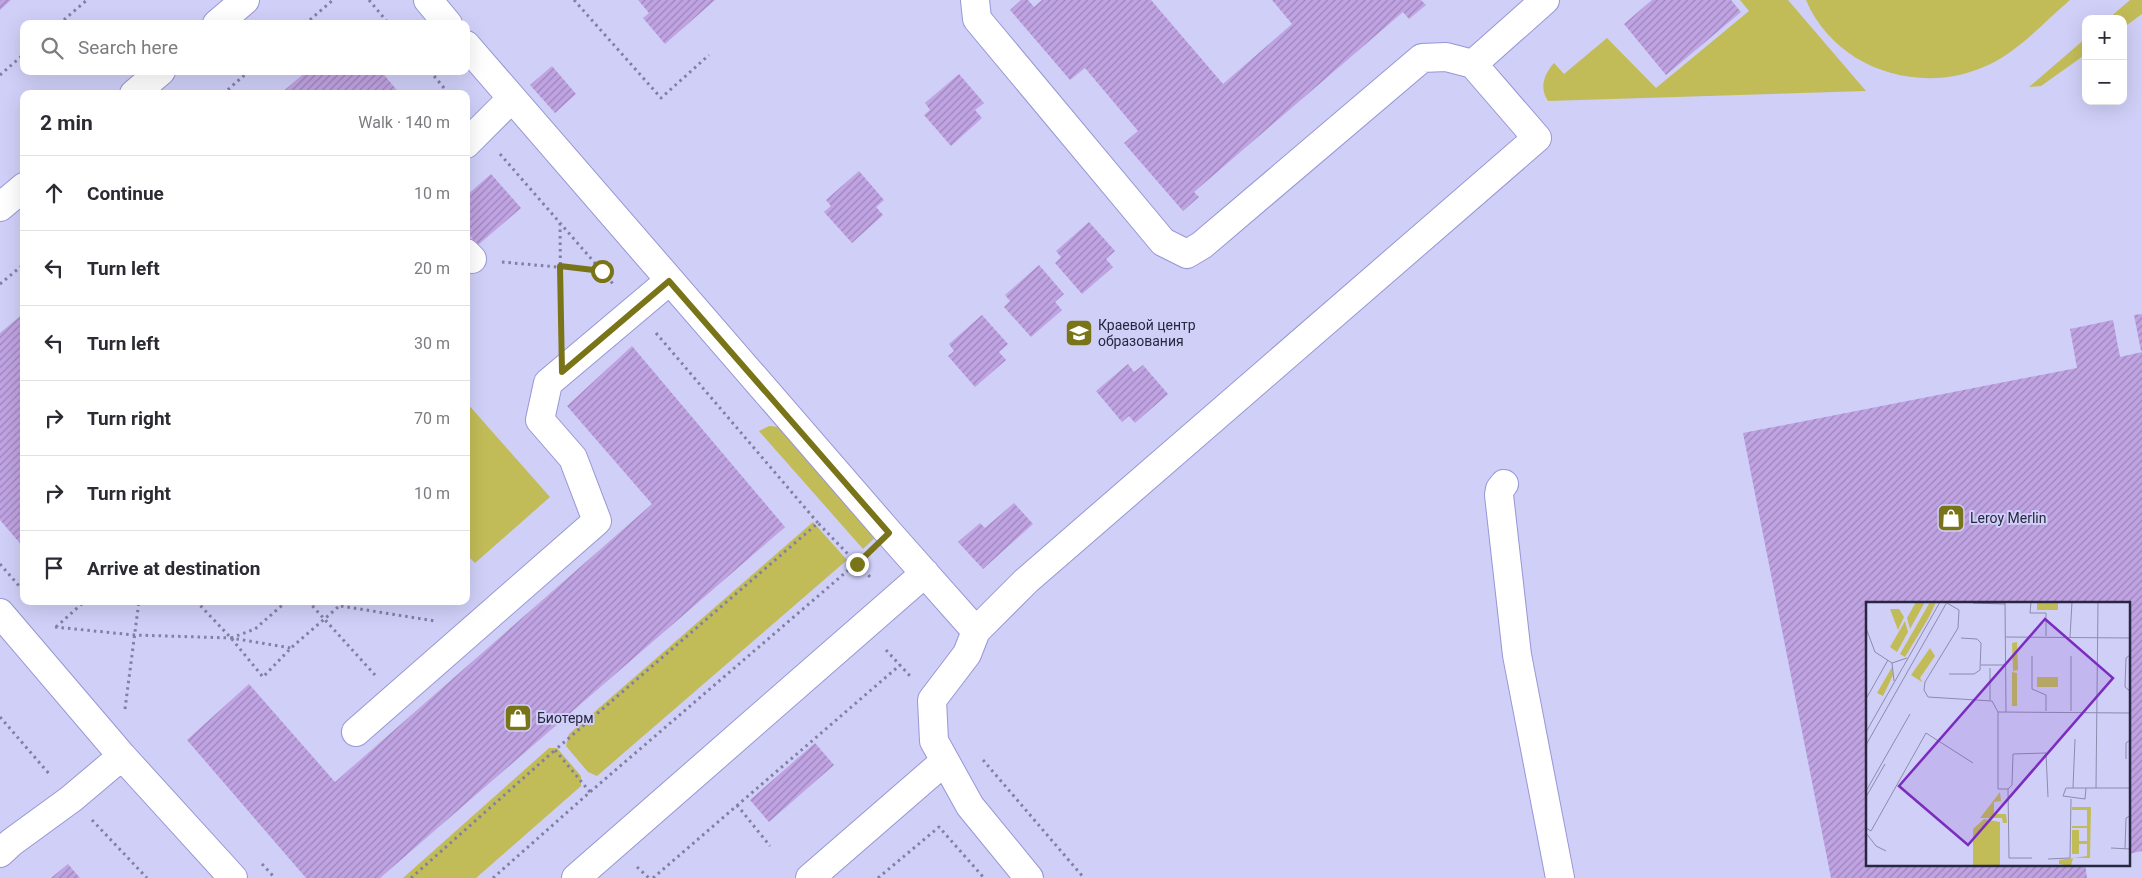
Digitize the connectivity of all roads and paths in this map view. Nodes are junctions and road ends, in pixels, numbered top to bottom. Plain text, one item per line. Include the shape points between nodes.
1 (87, 0) edge
2 (245, 0) edge
3 (333, 0) edge
4 (369, 0) edge
5 (428, 0) edge
6 (574, 0) edge
7 (974, 0) edge
8 (1545, 0) edge
9 (64, 20) edge
10 (222, 20) edge
11 (310, 20) edge
12 (386, 20) edge
13 (445, 20) edge
14 (470, 51) edge
15 (709, 55) dead end
16 (20, 58) edge
17 (1472, 64) junction
18 (0, 75) edge
19 (156, 75) edge
20 (244, 75) edge
21 (433, 75) edge
22 (139, 90) edge
23 (228, 90) edge
24 (446, 90) edge
25 (512, 99) junction
26 (475, 136) edge
27 (20, 190) edge
28 (0, 207) edge
29 (560, 222) junction
30 (470, 256) edge
31 (560, 266) junction
32 (20, 267) edge
33 (602, 271) junction
34 (669, 281) junction
35 (0, 284) edge
36 (619, 291) dead end
37 (653, 329) dead end
38 (562, 372) junction
39 (1504, 484) dead end
40 (818, 523) junction
41 (889, 533) junction
42 (0, 564) edge
43 (857, 564) junction
44 (925, 573) junction
45 (20, 586) edge
46 (893, 600) junction
47 (80, 605) edge
48 (138, 605) edge
49 (200, 605) edge
50 (283, 605) edge
51 (312, 605) edge
52 (340, 605) joint
53 (0, 613) edge
54 (325, 618) junction
55 (475, 628) junction
56 (976, 631) junction
57 (134, 635) junction
58 (231, 638) junction
59 (291, 648) junction
60 (900, 665) dead end
61 (396, 697) junction
62 (130, 715) dead end
63 (0, 717) edge
64 (356, 732) dead end
65 (555, 750) junction
66 (122, 756) junction
67 (945, 761) junction
68 (590, 792) junction
69 (71, 799) junction
70 (737, 805) junction
71 (98, 813) dead end
72 (770, 846) dead end
73 (0, 852) edge
74 (262, 864) dead end
75 (586, 874) edge
76 (146, 878) edge
77 (233, 878) edge
78 (274, 878) edge
79 (411, 878) edge
80 (493, 878) edge
81 (653, 878) edge
82 (810, 878) edge
83 (878, 878) edge
84 (984, 878) edge
85 (1029, 878) edge
86 (1560, 878) edge

1 - 9 path
2 - 10 street
3 - 11 path
4 - 12 path
5 - 13 street
6 - 15 path via 661,98
7 - 17 street via 977,19 1163,242 1187,254 1202,245 1422,58 1446,57
8 - 17 street
14 - 25 street
16 - 18 path
17 - 56 street via 1537,138 1026,581
19 - 22 street
20 - 23 path
21 - 24 path
25 - 26 street
25 - 34 street
26 - 29 path via 493,146
27 - 28 street
29 - 31 path
29 - 33 path
30 - 31 path
31 - 33 path
31 - 38 path
32 - 35 path
33 - 36 path
34 - 38 street
34 - 41 street
37 - 40 path
38 - 55 street via 548,383 540,420 573,458 597,521
39 - 86 street via 1498,495 1517,656
40 - 43 path
40 - 65 path
41 - 43 path
41 - 44 street
42 - 45 path
43 - 46 path
43 - 68 path
44 - 46 street
44 - 56 street
46 - 75 street
47 - 57 path via 55,627
48 - 57 path
49 - 58 path
50 - 58 path via 255,629
51 - 54 path
52 - 54 path
52 - 55 path
53 - 66 street
54 - 59 path
54 - 61 path
55 - 61 street
56 - 67 street via 967,654 932,700 934,741
57 - 58 path
57 - 62 path via 125,709
58 - 59 path
58 - 59 path via 262,677
60 - 70 path
61 - 64 street
63 - 69 path
65 - 68 path
65 - 79 path
66 - 69 street
66 - 77 street
67 - 82 street
67 - 85 street via 970,806
68 - 80 path
69 - 73 street
70 - 72 path
70 - 81 path
71 - 76 path via 91,819
74 - 78 path
83 - 84 path via 939,827

